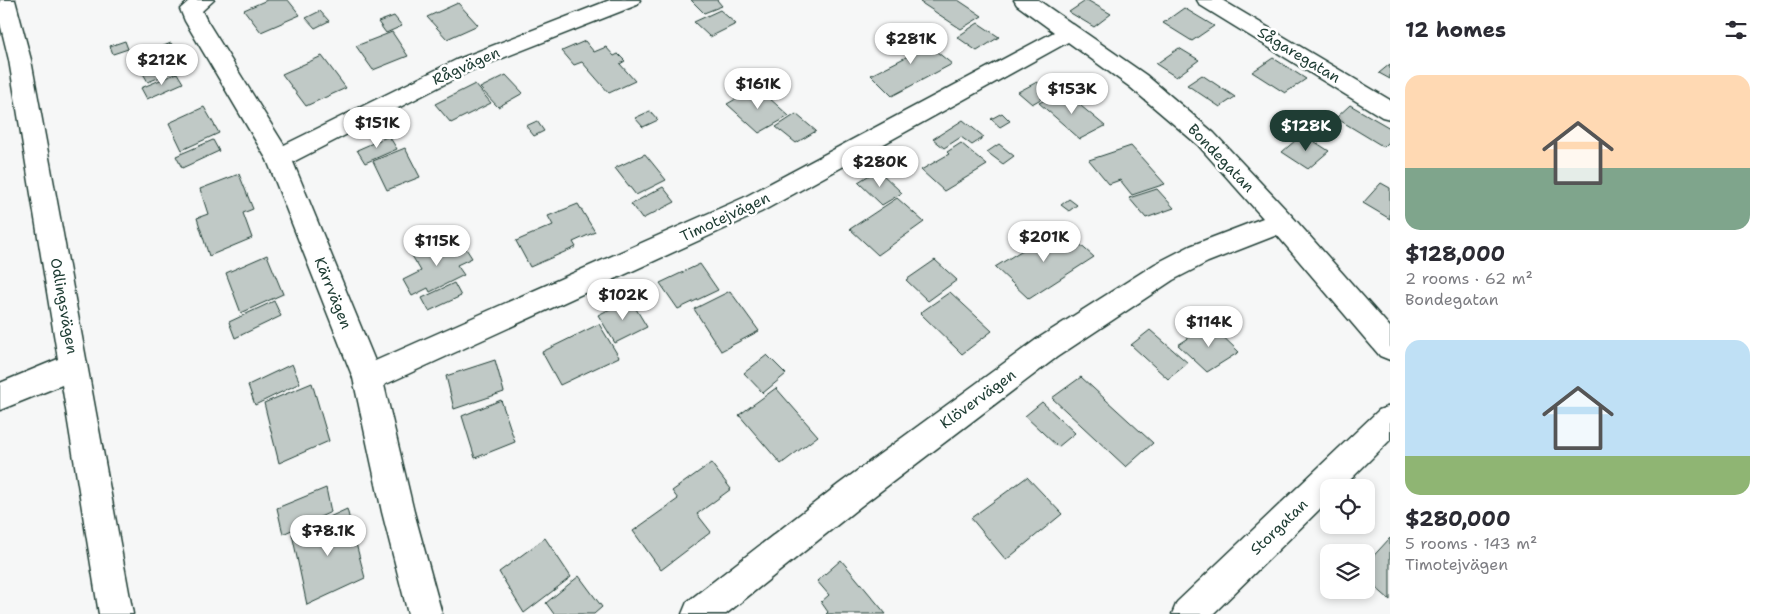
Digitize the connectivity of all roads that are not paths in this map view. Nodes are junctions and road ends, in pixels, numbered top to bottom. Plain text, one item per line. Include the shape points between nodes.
1 (5, 0) edge
2 (204, 0) edge
3 (630, 0) edge
4 (1024, 0) edge
5 (1207, 0) edge
6 (1070, 32) junction
7 (10, 63) edge
8 (1390, 111) edge
9 (279, 158) junction
10 (1282, 222) junction
11 (1390, 347) edge
12 (74, 366) junction
13 (368, 378) junction
14 (0, 397) edge
15 (1390, 420) edge
16 (116, 614) edge
17 (425, 614) edge
18 (699, 614) edge
19 (1189, 614) edge

1 - 7 street, Odlingsvägen
2 - 9 street, Kärrvägen via 191,9 196,21
3 - 9 street, Rågvägen via 464,65
4 - 6 street, Bondegatan
5 - 8 street, Sågaregatan
6 - 10 street, Bondegatan via 1138,81 1206,139
6 - 13 street, Timotejvägen via 752,205
7 - 12 street, Odlingsvägen
9 - 13 street, Kärrvägen
10 - 11 street, Bondegatan
10 - 18 street, Klövervägen via 1199,254 1164,272 1047,348 858,489
12 - 14 street
12 - 16 street, Odlingsvägen
13 - 17 street, Kärrvägen
15 - 19 street, Storgatan

